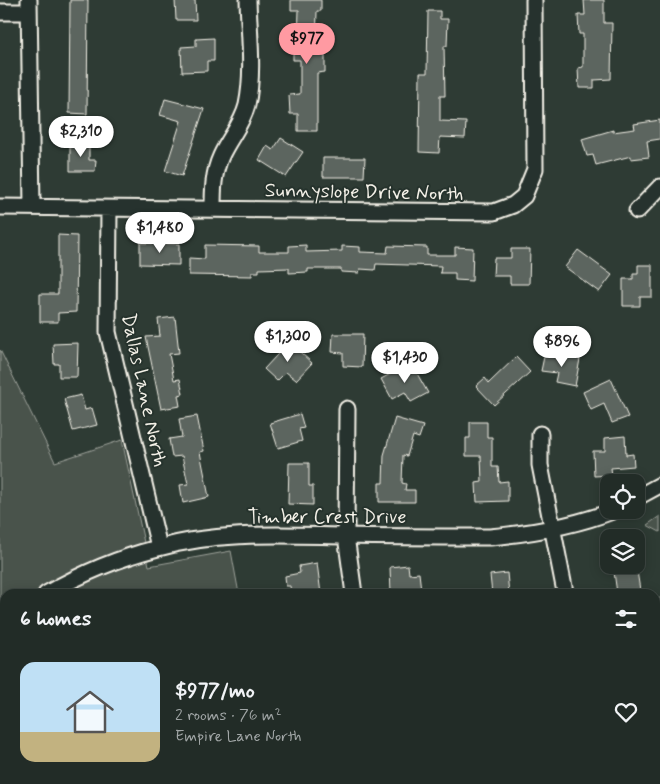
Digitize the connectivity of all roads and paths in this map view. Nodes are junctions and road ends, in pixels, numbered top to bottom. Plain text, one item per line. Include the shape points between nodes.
1 (248, 0) edge
2 (534, 0) edge
3 (29, 6) edge
4 (0, 12) edge
5 (660, 186) edge
6 (0, 207) edge
7 (32, 207) junction
8 (109, 209) junction
9 (213, 209) junction
10 (636, 211) dead end
11 (347, 409) dead end
12 (540, 434) dead end
13 (660, 485) edge
14 (645, 493) edge
15 (600, 515) edge
16 (552, 528) junction
17 (346, 536) junction
18 (159, 547) junction
19 (55, 589) edge
20 (353, 589) edge
21 (564, 589) edge

1 - 9 street via 250,76 247,104 241,122 221,154 216,170
2 - 9 street, Sunnyslope Drive North via 535,169 524,196 513,206 494,212
3 - 4 street
3 - 7 street
5 - 10 street
6 - 7 street, Sunnyslope Drive North
7 - 8 street, Sunnyslope Drive North
8 - 9 street, Sunnyslope Drive North
8 - 18 street, Dallas Lane North via 108,332
11 - 17 street
12 - 16 street via 540,465
13 - 14 street
15 - 16 street, Timber Crest Drive
16 - 17 street, Timber Crest Drive via 490,537
16 - 21 street
17 - 18 street, Timber Crest Drive via 245,535
17 - 20 street
18 - 19 street, Timber Crest Drive via 119,560

